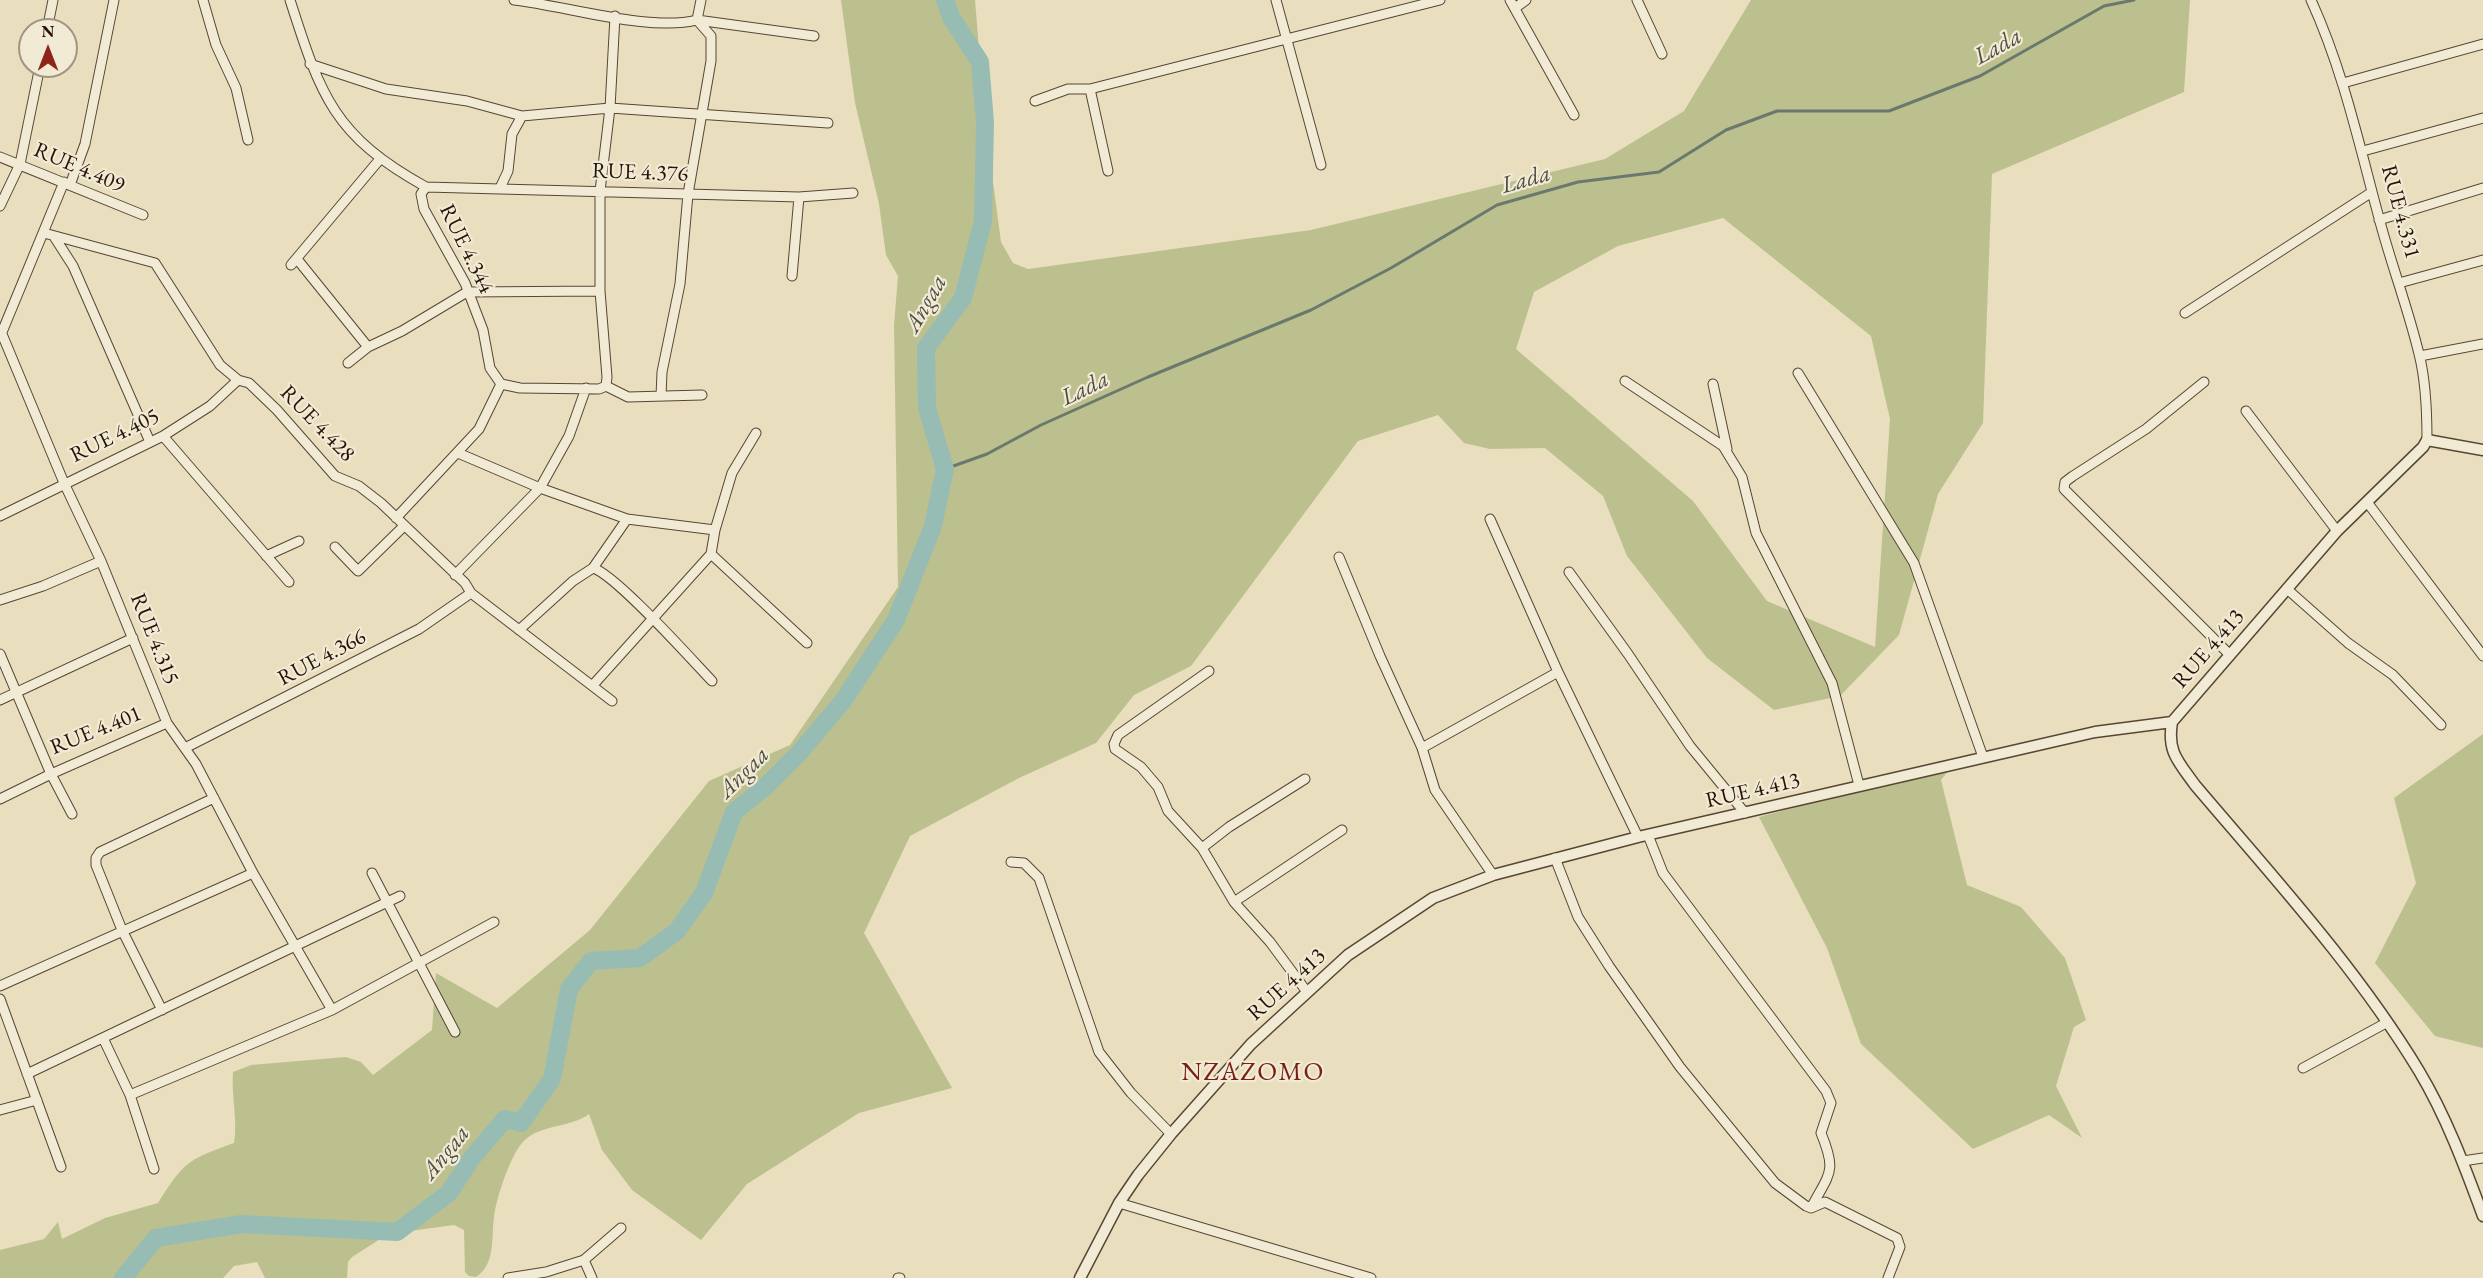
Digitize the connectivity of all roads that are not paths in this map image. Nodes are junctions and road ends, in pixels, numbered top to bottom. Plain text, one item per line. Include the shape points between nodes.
1 (53, 0) edge
2 (114, 0) edge
3 (203, 0) edge
4 (290, 0) edge
5 (514, 0) edge
6 (701, 0) edge
7 (1276, 0) edge
8 (1440, 0) edge
9 (1526, 0) edge
10 (1637, 0) edge
11 (2311, 0) edge
12 (1513, 4) edge
13 (615, 16) junction
14 (49, 18) edge
15 (698, 20) junction
16 (813, 36) dead end
17 (1285, 39) junction
18 (2483, 44) edge
19 (1662, 54) dead end
20 (310, 64) junction
21 (38, 78) edge
22 (2343, 83) junction
23 (1090, 89) junction
24 (1035, 101) dead end
25 (610, 108) junction
26 (701, 115) junction
27 (1574, 115) dead end
28 (522, 116) junction
29 (2483, 118) edge
30 (828, 123) dead end
31 (248, 140) dead end
32 (2363, 152) junction
33 (0, 157) edge
34 (380, 159) junction
35 (20, 164) junction
36 (1321, 165) dead end
37 (1108, 171) dead end
38 (67, 184) junction
39 (426, 188) junction
40 (500, 188) junction
41 (2483, 188) edge
42 (600, 191) junction
43 (2372, 192) junction
44 (853, 193) dead end
45 (688, 194) junction
46 (799, 197) junction
47 (0, 206) edge
48 (142, 215) dead end
49 (2379, 220) junction
50 (44, 233) junction
51 (55, 238) junction
52 (2483, 260) edge
53 (792, 276) dead end
54 (2400, 283) junction
55 (600, 291) junction
56 (466, 292) junction
57 (2185, 313) dead end
58 (1, 335) edge
59 (2483, 344) edge
60 (368, 347) junction
61 (2420, 356) junction
62 (348, 363) dead end
63 (1798, 373) dead end
64 (238, 380) junction
65 (1625, 381) dead end
66 (2204, 382) dead end
67 (501, 384) junction
68 (1713, 384) dead end
69 (606, 386) junction
70 (586, 388) junction
71 (702, 395) dead end
72 (661, 396) junction
73 (2246, 411) dead end
74 (756, 433) dead end
75 (163, 436) junction
76 (2427, 440) junction
77 (150, 441) junction
78 (1727, 449) junction
79 (2483, 450) edge
80 (458, 453) junction
81 (63, 483) junction
82 (540, 488) junction
83 (2367, 502) junction
84 (0, 516) edge
85 (396, 518) junction
86 (627, 519) junction
87 (1490, 519) dead end
88 (404, 526) junction
89 (715, 530) junction
90 (2337, 531) junction
91 (298, 541) dead end
92 (335, 547) dead end
93 (711, 554) junction
94 (266, 556) junction
95 (1339, 557) dead end
96 (101, 561) junction
97 (593, 568) junction
98 (1569, 572) dead end
99 (455, 575) junction
100 (289, 582) dead end
101 (2287, 589) junction
102 (471, 593) junction
103 (0, 600) edge
104 (653, 621) junction
105 (519, 630) junction
106 (133, 638) junction
107 (807, 643) dead end
108 (0, 654) edge
109 (2230, 655) junction
110 (2483, 656) edge
111 (1209, 671) dead end
112 (1558, 672) junction
113 (712, 681) dead end
114 (593, 685) junction
115 (17, 694) junction
116 (0, 700) edge
117 (612, 701) dead end
118 (2172, 722) junction
119 (167, 723) junction
120 (2441, 725) dead end
121 (185, 748) junction
122 (1422, 748) junction
123 (1983, 756) junction
124 (51, 774) junction
125 (1305, 779) dead end
126 (1860, 785) junction
127 (214, 798) junction
128 (0, 799) edge
129 (72, 813) dead end
130 (1745, 813) junction
131 (1342, 830) dead end
132 (1643, 836) junction
133 (1202, 848) junction
134 (1555, 858) junction
135 (1011, 862) dead end
136 (253, 873) junction
137 (372, 873) dead end
138 (1493, 875) junction
139 (400, 896) dead end
140 (387, 902) junction
141 (1234, 902) junction
142 (494, 922) dead end
143 (122, 930) junction
144 (297, 946) junction
145 (419, 963) junction
146 (0, 986) edge
147 (1307, 992) junction
148 (0, 999) edge
149 (162, 1010) junction
150 (332, 1010) junction
151 (2, 1011) edge
152 (2386, 1023) junction
153 (455, 1032) dead end
154 (103, 1038) junction
155 (2303, 1068) dead end
156 (27, 1074) junction
157 (130, 1095) junction
158 (37, 1100) junction
159 (0, 1110) edge
160 (1171, 1134) junction
161 (2483, 1158) edge
162 (2463, 1161) junction
163 (61, 1167) dead end
164 (154, 1169) dead end
165 (1119, 1203) junction
166 (1811, 1208) junction
167 (2483, 1216) edge
168 (621, 1228) dead end
169 (584, 1260) junction
170 (508, 1278) edge
171 (592, 1278) edge
172 (1080, 1278) edge
173 (1371, 1278) edge
174 (1888, 1278) edge

1 - 14 street
2 - 38 street via 85,144
3 - 31 street via 216,45 236,88
4 - 20 street, RUE 4.344
5 - 13 street
6 - 15 street
7 - 17 street
8 - 17 street
9 - 12 street
10 - 19 street
11 - 22 street, RUE 4.331
12 - 27 street
13 - 15 street via 654,23
13 - 25 street
15 - 16 street
15 - 26 street via 711,36 711,61
17 - 23 street
17 - 36 street
18 - 22 street
20 - 28 street via 386,88 467,101
20 - 34 street, RUE 4.344 via 331,108 356,139
21 - 35 street
22 - 32 street, RUE 4.331
23 - 24 street via 1068,88
23 - 37 street
25 - 26 street
25 - 28 street
25 - 42 street
26 - 30 street
26 - 45 street
28 - 40 street via 512,134 508,171
29 - 32 street
32 - 43 street, RUE 4.331
33 - 35 street, RUE 4.409
34 - 39 street, RUE 4.344
34 - 60 street via 294,262
35 - 38 street, RUE 4.409
35 - 47 street
38 - 48 street, RUE 4.409
38 - 50 street
39 - 40 street, RUE 4.376
39 - 56 street, RUE 4.344 via 421,194 424,209 465,283
40 - 42 street, RUE 4.376
41 - 49 street
42 - 45 street, RUE 4.376
42 - 55 street
43 - 49 street, RUE 4.331
43 - 57 street
44 - 46 street, RUE 4.376
45 - 46 street, RUE 4.376
45 - 72 street via 680,284 662,372
46 - 53 street
49 - 54 street, RUE 4.331
50 - 51 street, RUE 4.428
50 - 58 street
51 - 64 street, RUE 4.428 via 155,263 220,366
51 - 77 street via 73,266
52 - 54 street
54 - 61 street, RUE 4.331
55 - 56 street
55 - 69 street
56 - 60 street
56 - 67 street, RUE 4.344 via 483,330 490,368
58 - 81 street, RUE 4.315
59 - 61 street
60 - 62 street
61 - 76 street, RUE 4.331
63 - 123 street via 1914,563
64 - 75 street, RUE 4.405 via 210,406
64 - 85 street, RUE 4.428 via 249,383 277,410 335,476 359,486
65 - 78 street
66 - 109 street via 2146,429 2065,482 2064,489
67 - 70 street via 520,388
67 - 80 street via 479,429
68 - 78 street
69 - 70 street
69 - 72 street via 628,397
70 - 82 street via 570,436
71 - 72 street
73 - 90 street
74 - 89 street via 732,473
75 - 77 street, RUE 4.405
75 - 94 street
76 - 79 street
76 - 83 street, RUE 4.413
77 - 81 street, RUE 4.405
78 - 126 street via 1742,477 1756,533 1832,683
80 - 82 street
80 - 85 street via 450,457
81 - 84 street, RUE 4.405
81 - 96 street, RUE 4.315
82 - 86 street
82 - 99 street
83 - 90 street, RUE 4.413
83 - 110 street
85 - 88 street, RUE 4.428
86 - 89 street
86 - 97 street
87 - 112 street
88 - 92 street via 358,571
88 - 99 street, RUE 4.428
89 - 93 street
90 - 101 street, RUE 4.413
91 - 94 street
93 - 104 street
93 - 107 street
94 - 100 street
95 - 122 street
96 - 103 street
96 - 106 street, RUE 4.315
97 - 104 street via 601,570
97 - 105 street
98 - 130 street via 1690,746
99 - 102 street, RUE 4.428
101 - 109 street, RUE 4.413
101 - 120 street via 2348,643 2393,675
102 - 105 street, RUE 4.428
102 - 121 street, RUE 4.366 via 419,629
104 - 113 street
104 - 114 street
105 - 114 street, RUE 4.428
106 - 115 street
106 - 119 street, RUE 4.315
108 - 115 street, RUE 4.401
109 - 118 street, RUE 4.413
111 - 133 street via 1118,735 1114,744 1158,787 1175,821
112 - 122 street
112 - 132 street
114 - 117 street, RUE 4.428
115 - 116 street
115 - 124 street, RUE 4.401
118 - 123 street, RUE 4.413 via 2095,732
118 - 152 street via 2169,741 2173,754 2195,785 2347,964
119 - 121 street, RUE 4.315
119 - 124 street, RUE 4.401
121 - 127 street, RUE 4.315
122 - 138 street via 1435,790
123 - 126 street, RUE 4.413
124 - 128 street
124 - 129 street
125 - 133 street
126 - 130 street, RUE 4.413
127 - 136 street, RUE 4.315
127 - 143 street via 100,852 96,865
130 - 132 street, RUE 4.413
131 - 141 street
132 - 134 street, RUE 4.413
132 - 166 street via 1663,873 1680,891 1832,1103 1821,1133 1832,1158 1830,1171
133 - 141 street
134 - 138 street, RUE 4.413
134 - 166 street via 1578,917 1680,1067 1775,1183
135 - 160 street via 1024,863 1039,878 1099,1052 1131,1093
136 - 143 street
136 - 144 street, RUE 4.315
137 - 140 street
138 - 147 street, RUE 4.413 via 1417,908 1348,955
139 - 140 street
140 - 144 street
140 - 145 street
141 - 147 street
142 - 145 street
143 - 146 street
143 - 149 street
144 - 149 street
144 - 150 street, RUE 4.315
145 - 150 street
145 - 153 street
147 - 160 street, RUE 4.413 via 1251,1044
148 - 151 street
149 - 154 street
150 - 157 street
151 - 156 street
152 - 155 street
152 - 162 street via 2419,1072
154 - 156 street
154 - 157 street
156 - 158 street
157 - 164 street
158 - 159 street
158 - 163 street
160 - 165 street, RUE 4.413
161 - 162 street
162 - 167 street
165 - 172 street, RUE 4.413
165 - 173 street
166 - 174 street via 1825,1202 1897,1238 1900,1247
168 - 169 street
169 - 170 street
169 - 171 street

